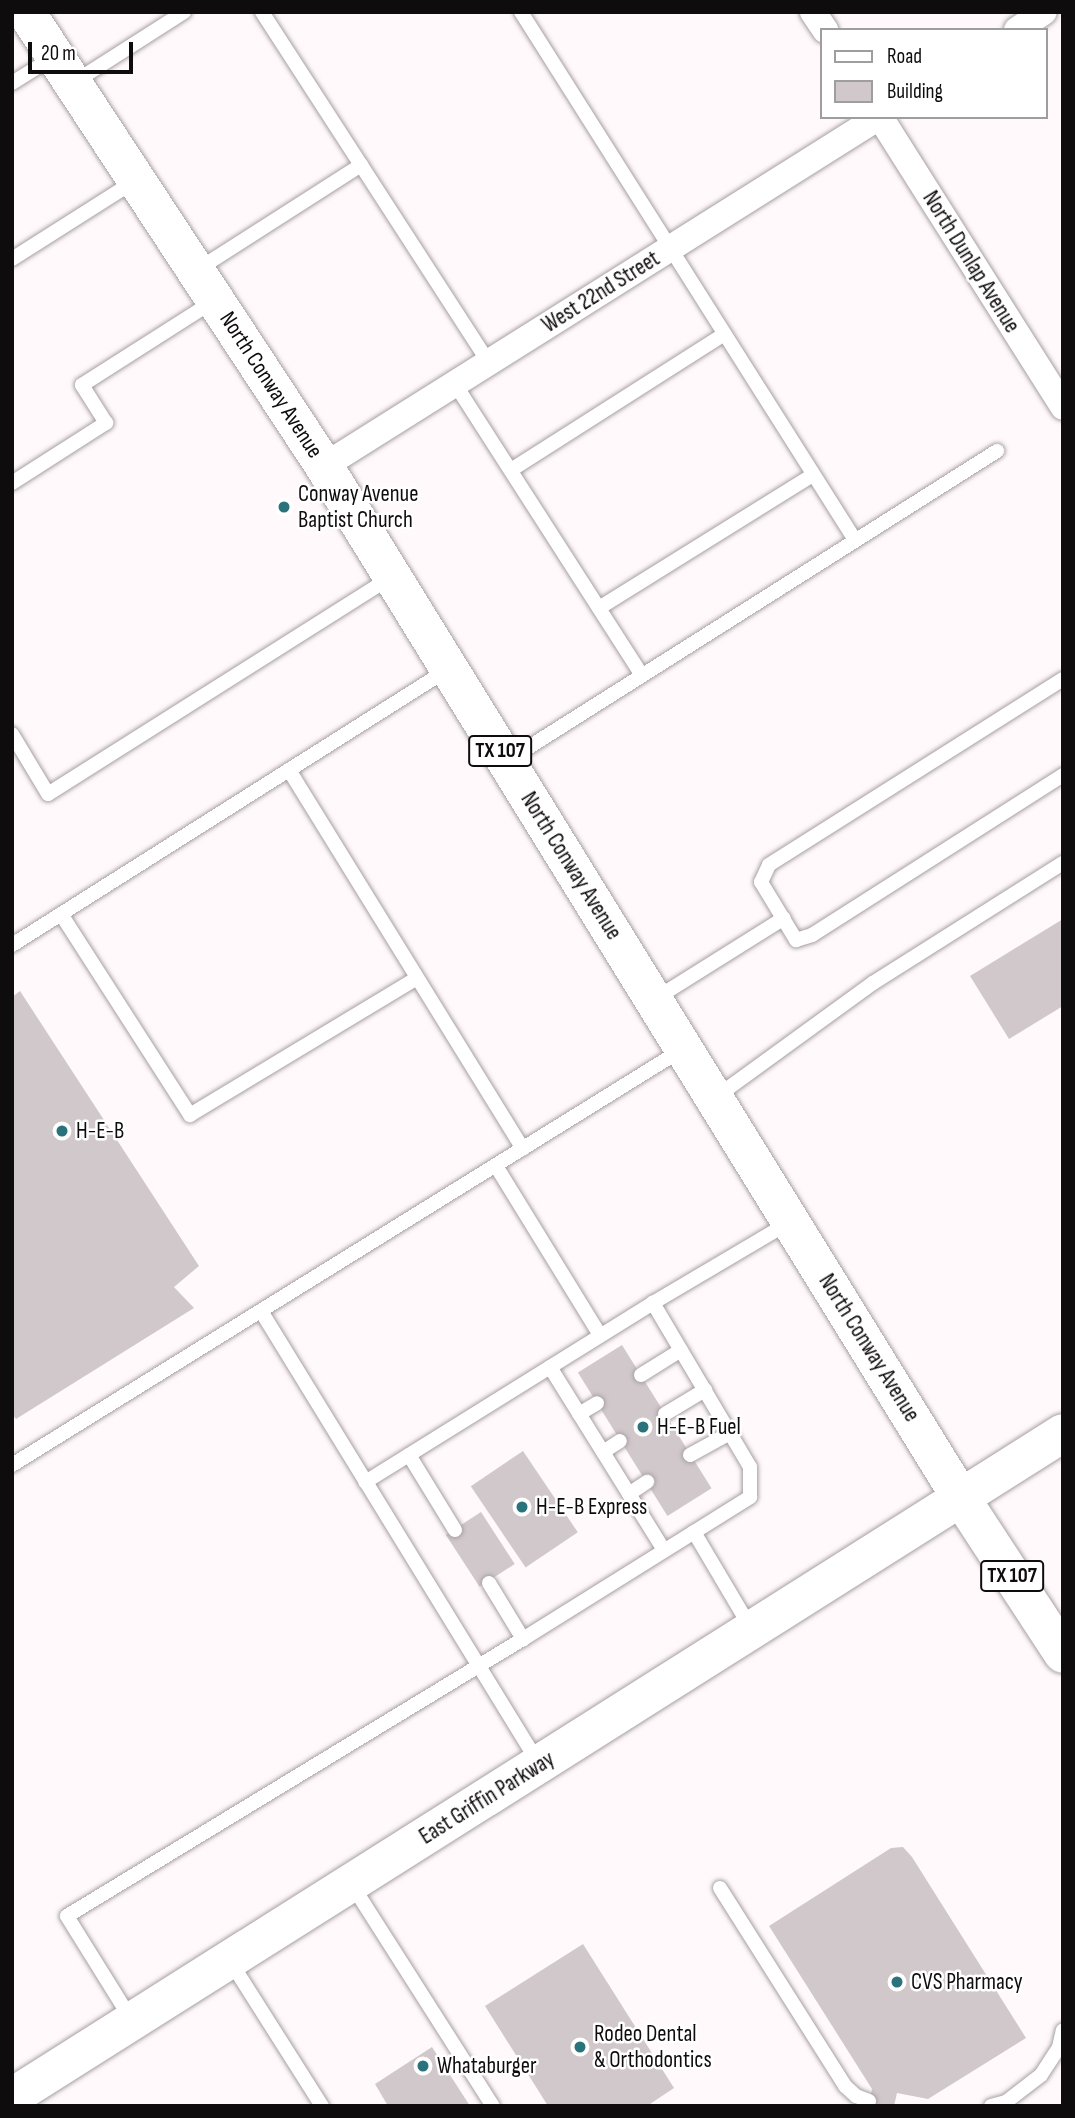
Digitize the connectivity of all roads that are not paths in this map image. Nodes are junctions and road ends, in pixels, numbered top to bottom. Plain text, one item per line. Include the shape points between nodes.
1 (26, 12) edge
2 (184, 12) edge
3 (262, 12) edge
4 (521, 12) edge
5 (813, 12) edge
6 (1044, 12) edge
7 (824, 28) edge
8 (1020, 28) edge
9 (64, 70) junction
10 (12, 83) edge
11 (876, 119) edge
12 (880, 119) edge
13 (361, 165) junction
14 (136, 180) junction
15 (668, 250) junction
16 (12, 259) edge
17 (205, 286) junction
18 (723, 335) junction
19 (489, 363) junction
20 (455, 384) junction
21 (1063, 407) edge
22 (997, 451) dead end
23 (324, 466) junction
24 (511, 470) junction
25 (813, 475) junction
26 (12, 483) edge
27 (855, 540) junction
28 (392, 577) junction
29 (599, 608) junction
30 (449, 669) junction
31 (642, 675) junction
32 (1063, 679) edge
33 (12, 734) edge
34 (506, 761) junction
35 (289, 770) junction
36 (1063, 775) edge
37 (1063, 863) edge
38 (61, 914) junction
39 (783, 918) junction
40 (12, 945) edge
41 (417, 978) junction
42 (653, 999) junction
43 (684, 1049) junction
44 (714, 1098) junction
45 (523, 1149) junction
46 (496, 1166) junction
47 (790, 1222) junction
48 (653, 1303) junction
49 (261, 1311) junction
50 (600, 1335) junction
51 (681, 1350) junction
52 (550, 1367) junction
53 (641, 1375) dead end
54 (705, 1390) junction
55 (597, 1403) dead end
56 (579, 1414) junction
57 (665, 1414) dead end
58 (730, 1433) junction
59 (1063, 1433) edge
60 (620, 1441) dead end
61 (603, 1452) junction
62 (409, 1455) junction
63 (691, 1455) dead end
64 (12, 1465) edge
65 (365, 1482) junction
66 (647, 1482) dead end
67 (629, 1494) junction
68 (961, 1498) junction
69 (455, 1530) dead end
70 (694, 1532) junction
71 (664, 1550) junction
72 (489, 1583) dead end
73 (753, 1630) junction
74 (523, 1639) junction
75 (1063, 1654) edge
76 (479, 1666) junction
77 (539, 1765) junction
78 (351, 1883) junction
79 (719, 1888) dead end
80 (229, 1960) junction
81 (132, 2021) junction
82 (1063, 2030) edge
83 (12, 2097) edge
84 (869, 2101) dead end
85 (322, 2106) edge
86 (493, 2106) edge
87 (991, 2106) edge

1 - 9 main road, North Conway Avenue / TX 107
2 - 9 lane
3 - 13 lane
4 - 15 lane
5 - 7 street
6 - 8 street
9 - 10 lane
9 - 14 main road, North Conway Avenue / TX 107
11 - 15 street, West 22nd Street
12 - 21 street, North Dunlap Avenue
13 - 17 lane
13 - 19 lane
14 - 16 lane
14 - 17 main road, North Conway Avenue / TX 107
15 - 18 lane
15 - 19 street, West 22nd Street
17 - 23 main road, North Conway Avenue / TX 107
17 - 26 lane via 82,385 106,423
18 - 24 lane
18 - 25 lane
19 - 20 street, West 22nd Street
20 - 23 street, West 22nd Street
20 - 24 lane
22 - 27 lane
23 - 28 main road, North Conway Avenue / TX 107
24 - 29 lane
25 - 27 lane
25 - 29 lane
27 - 31 lane
28 - 30 main road, North Conway Avenue / TX 107
28 - 33 lane via 48,793
29 - 31 lane
30 - 34 main road, North Conway Avenue / TX 107
30 - 35 lane
31 - 34 lane
32 - 39 lane via 769,865 761,882
34 - 42 main road, North Conway Avenue / TX 107
35 - 38 lane
35 - 41 lane
36 - 39 lane via 812,935 796,940
37 - 44 lane via 873,983
38 - 40 lane
38 - 41 lane via 190,1115
39 - 42 lane
41 - 45 lane
42 - 43 main road, North Conway Avenue / TX 107
43 - 44 main road, North Conway Avenue / TX 107
43 - 45 lane
44 - 47 main road, North Conway Avenue / TX 107
45 - 46 lane
46 - 49 lane
46 - 50 lane
47 - 48 lane
47 - 68 main road, North Conway Avenue / TX 107
48 - 50 lane
48 - 51 lane
49 - 64 lane
49 - 65 lane
50 - 52 lane
51 - 53 lane
51 - 54 lane
52 - 56 lane
52 - 62 lane
54 - 57 lane
54 - 58 lane
55 - 56 lane
56 - 61 lane
58 - 63 lane
58 - 70 lane via 750,1467 750,1497
59 - 68 main road, East Griffin Parkway
60 - 61 lane
61 - 67 lane
62 - 65 lane
62 - 69 lane
65 - 76 lane
66 - 67 lane
67 - 71 lane
68 - 73 main road, East Griffin Parkway
68 - 75 main road, North Conway Avenue / TX 107
70 - 71 lane
70 - 73 lane
71 - 74 lane
72 - 74 lane
73 - 77 main road, East Griffin Parkway
74 - 76 lane
76 - 77 lane
76 - 81 lane via 67,1916
77 - 78 main road, East Griffin Parkway
78 - 80 main road, East Griffin Parkway
78 - 86 lane
79 - 84 lane via 845,2086
80 - 81 main road, East Griffin Parkway
80 - 85 lane
81 - 83 main road, East Griffin Parkway
82 - 87 lane via 1059,2047 1041,2075 1006,2102

